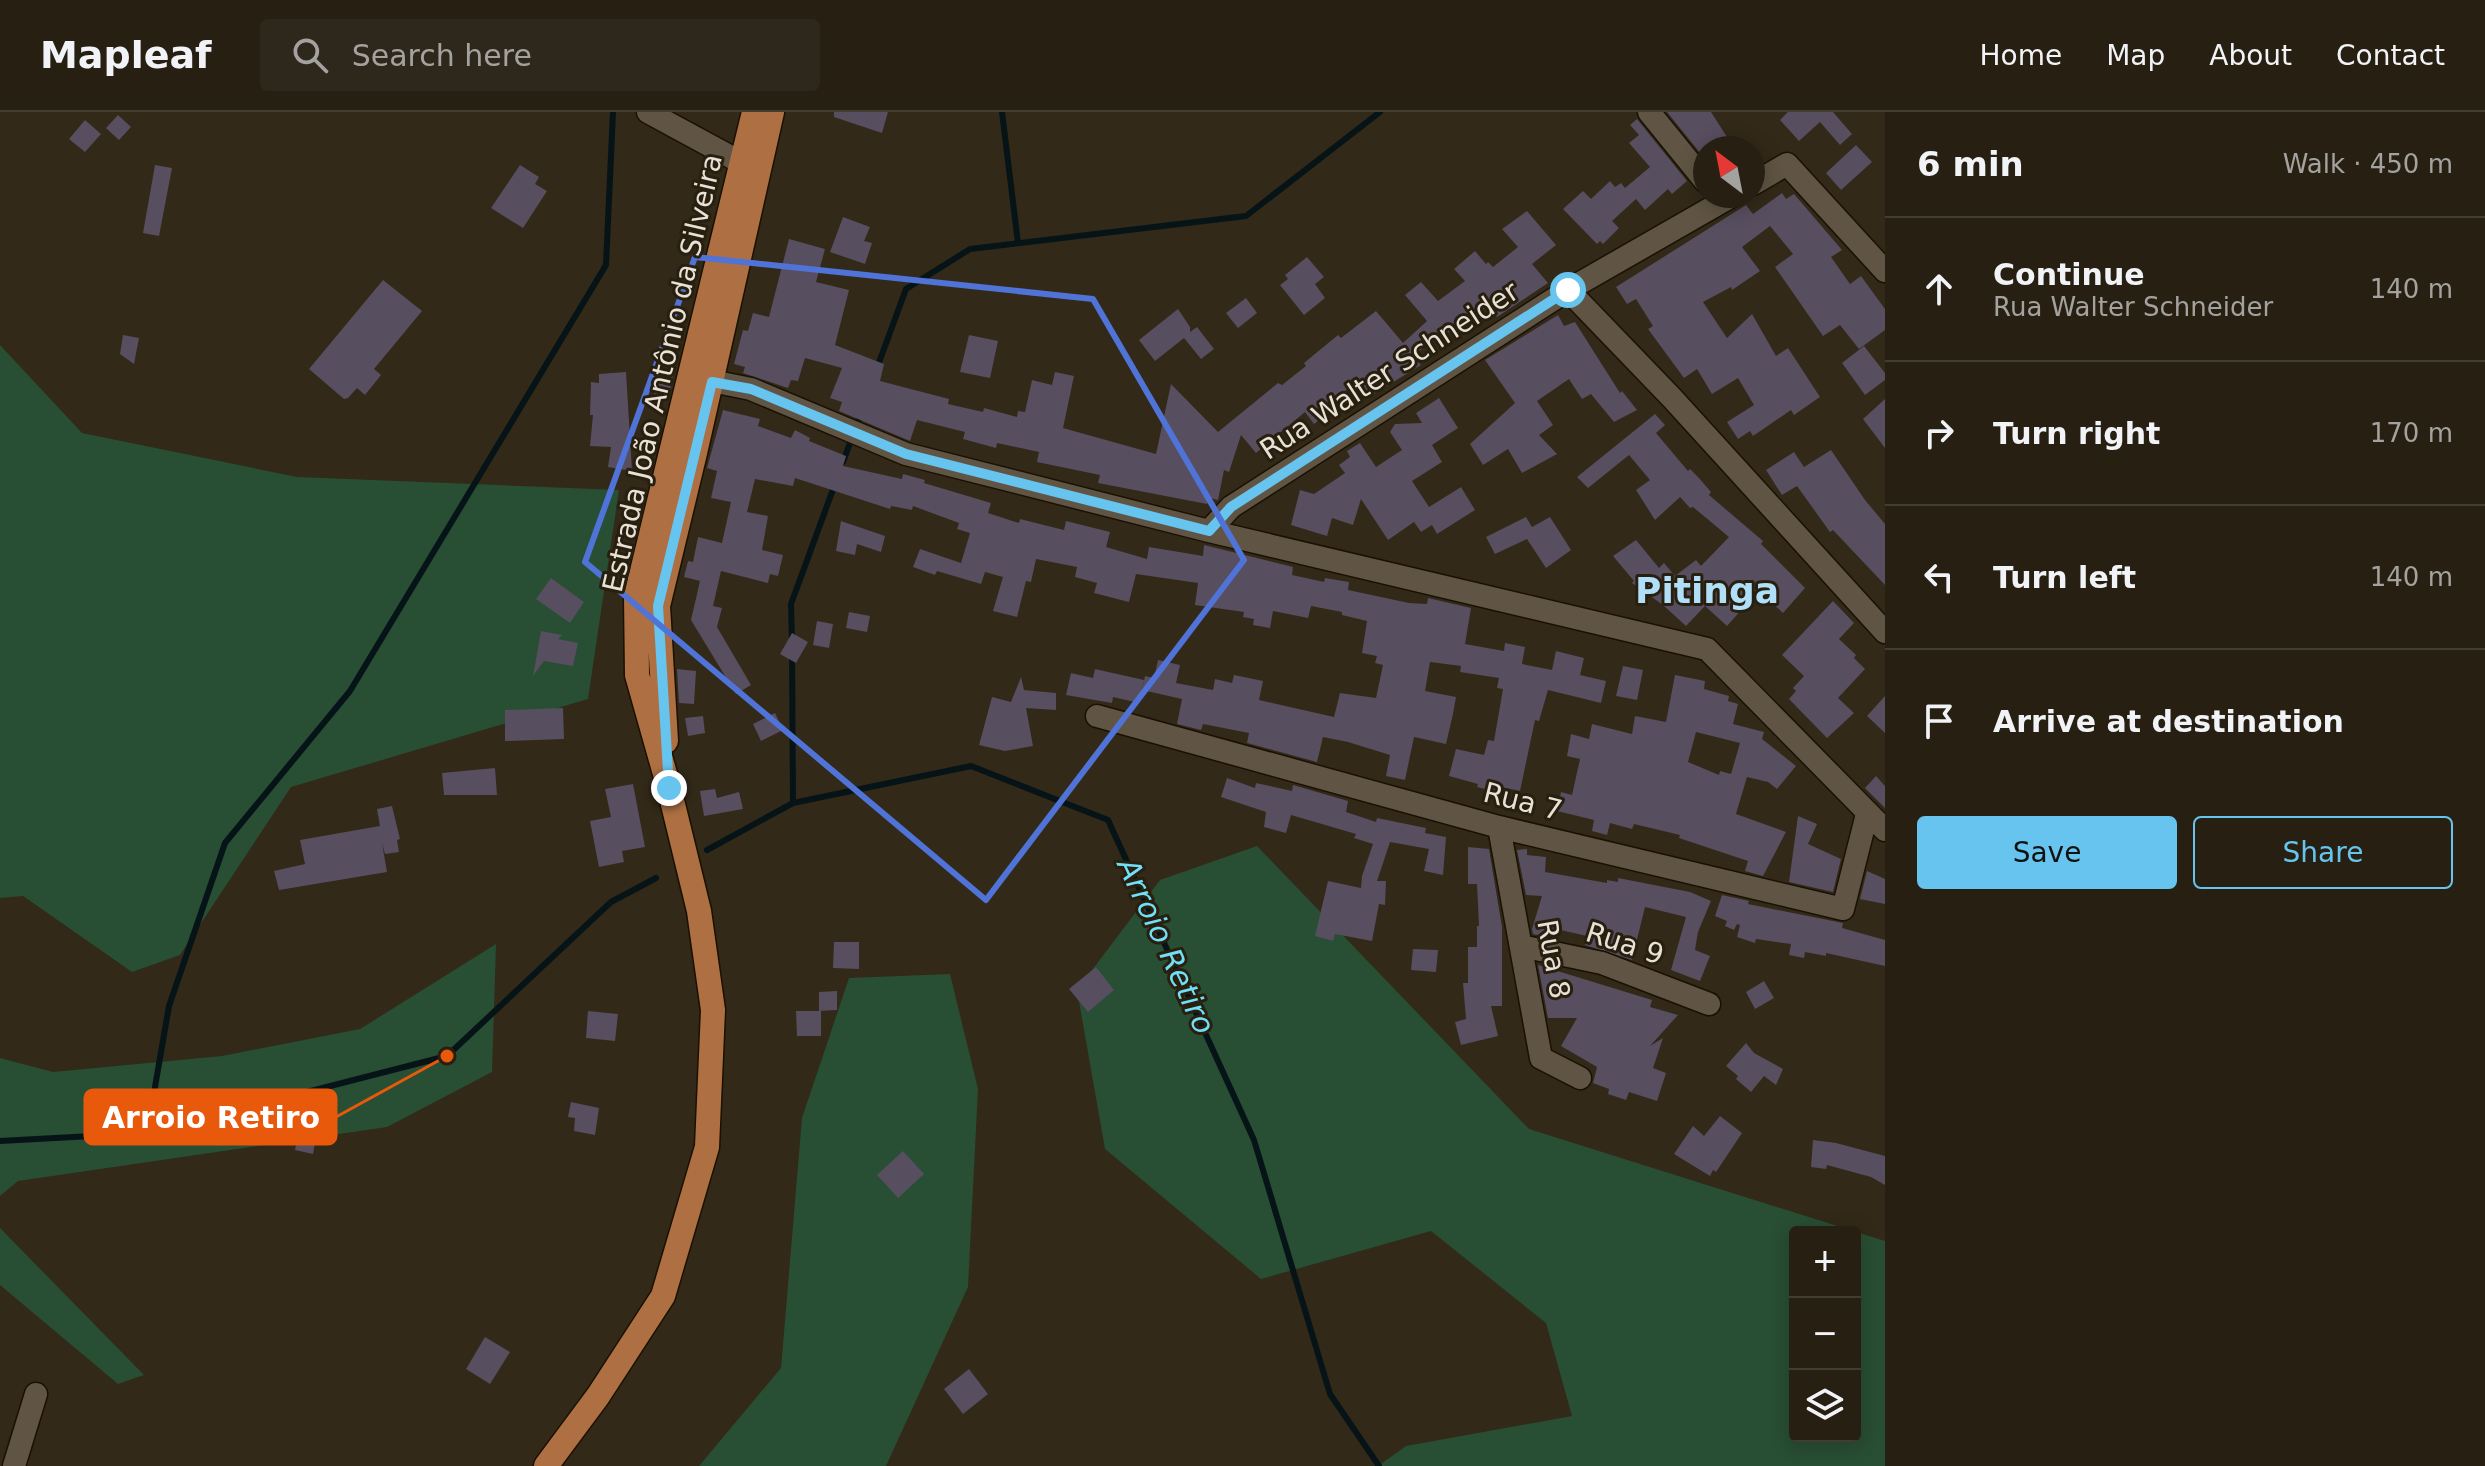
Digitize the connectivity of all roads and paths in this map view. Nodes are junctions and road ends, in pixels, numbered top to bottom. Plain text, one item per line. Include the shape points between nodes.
1 (648, 112) edge
2 (754, 112) edge
3 (772, 112) edge
4 (1649, 112) edge
5 (742, 163) junction
6 (1693, 166) edge
7 (1765, 177) edge
8 (1706, 208) edge
9 (1885, 271) edge
10 (1568, 290) junction
11 (702, 379) junction
12 (1209, 531) junction
13 (1885, 632) edge
14 (1097, 716) dead end
15 (1867, 814) junction
16 (1499, 827) junction
17 (1885, 830) edge
18 (1521, 946) junction
19 (1709, 1004) dead end
20 (1580, 1078) dead end
21 (36, 1394) dead end
22 (14, 1466) edge
23 (546, 1466) edge

1 - 5 street
2 - 5 main road, Estrada João Antônio da Silveira
3 - 11 main road, Estrada João Antônio da Silveira
4 - 6 street
5 - 11 main road, Estrada João Antônio da Silveira
7 - 9 street via 1787,164
8 - 10 street, Rua Walter Schneider
10 - 12 street, Rua Walter Schneider via 1231,507
10 - 13 street
11 - 12 street via 751,389 906,454
11 - 23 main road, Estrada João Antônio da Silveira via 658,606 669,788 699,911 713,1010 707,1147 663,1296
12 - 15 street via 1707,649
14 - 16 street, Rua 7
15 - 16 street, Rua 7 via 1843,909
15 - 17 street
16 - 18 street, Rua 8
18 - 19 street, Rua 9 via 1602,963
18 - 20 street, Rua 8 via 1541,1058
21 - 22 street

